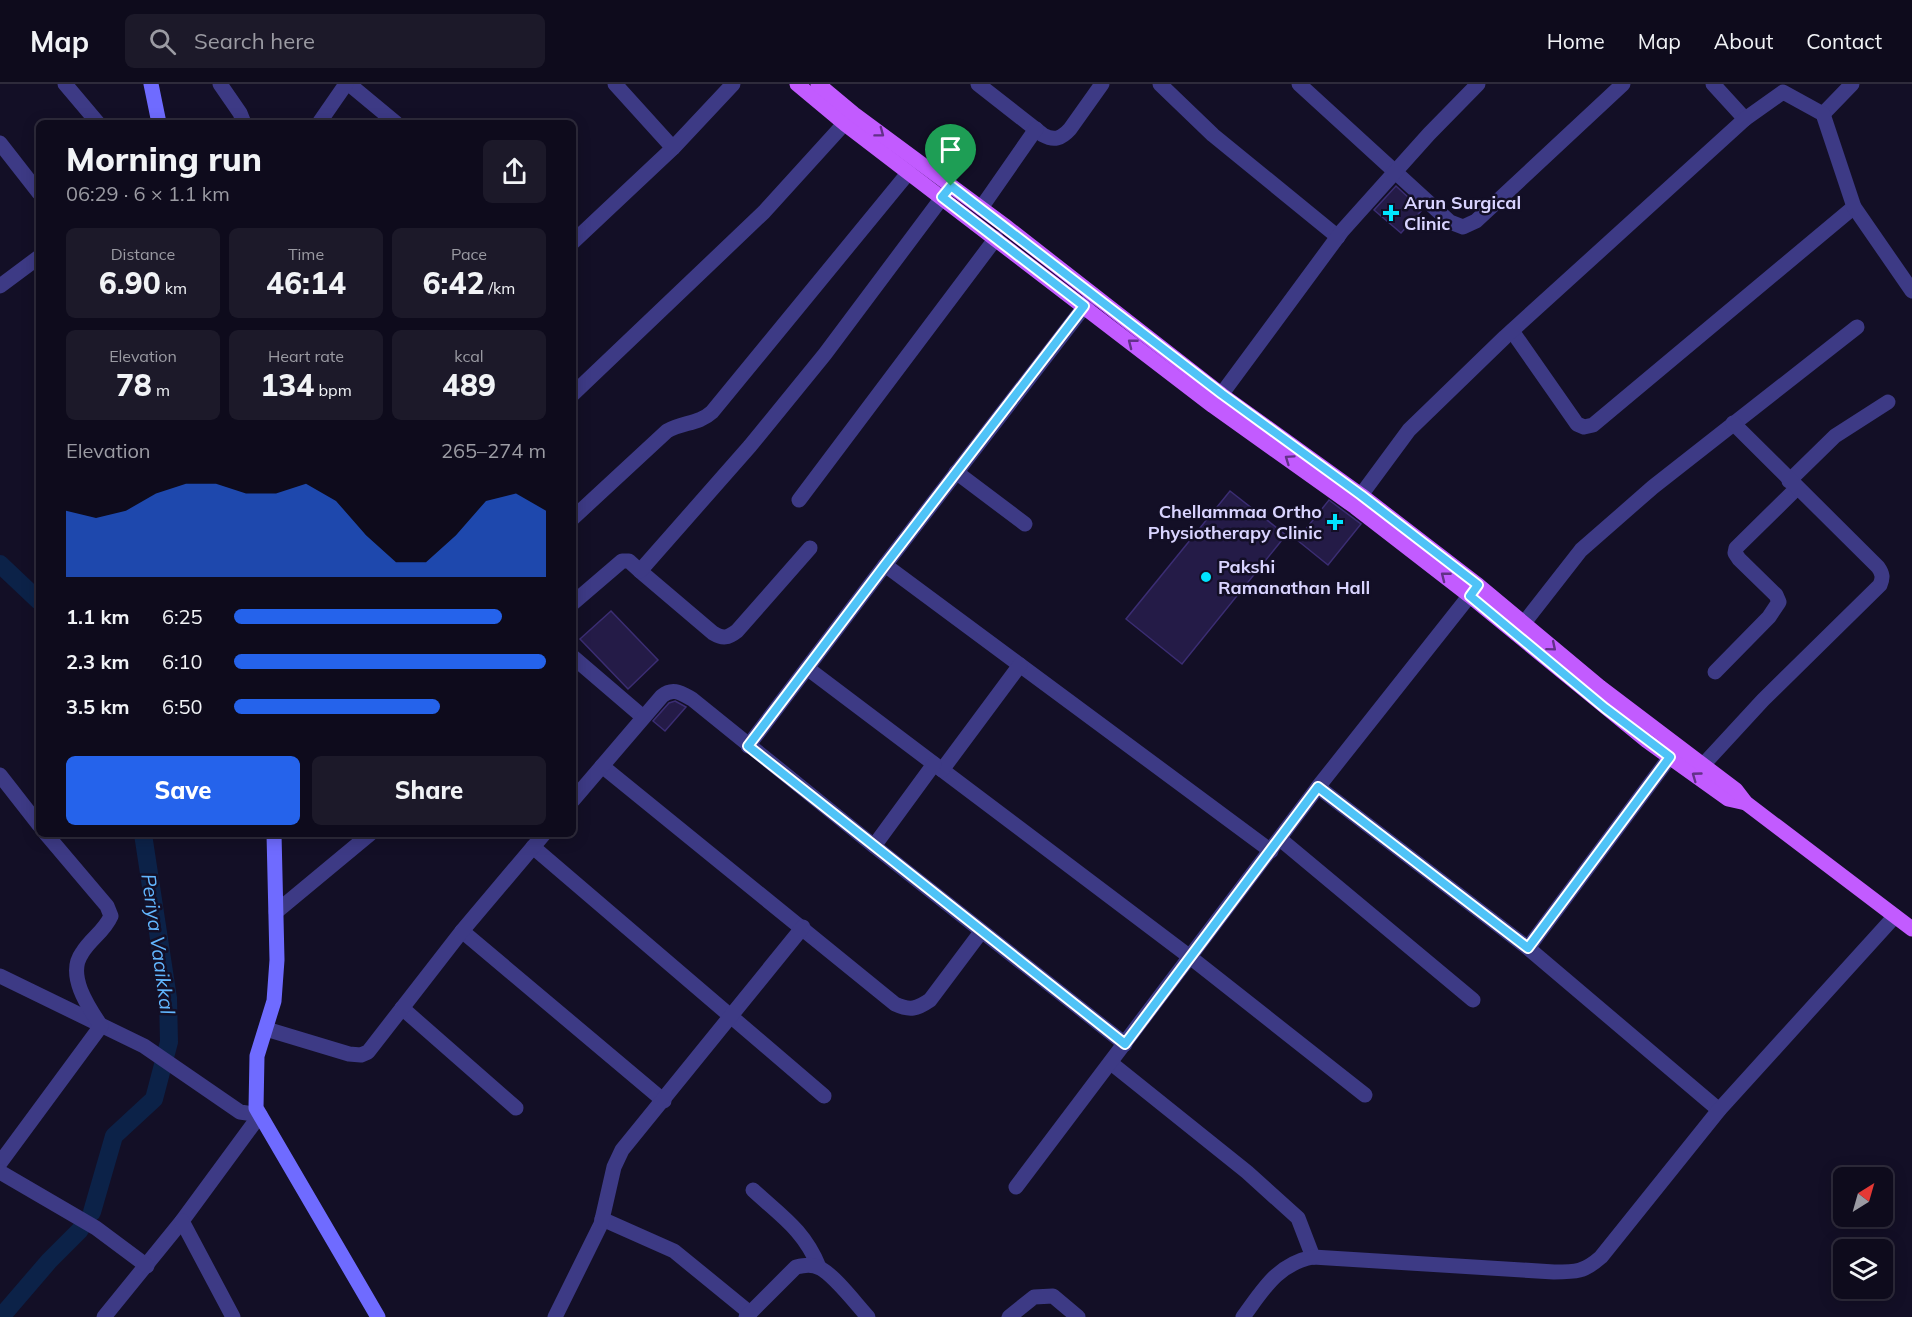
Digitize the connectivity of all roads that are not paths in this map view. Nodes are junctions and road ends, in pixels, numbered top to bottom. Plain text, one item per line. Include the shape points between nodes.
1 (65, 84) edge
2 (151, 84) edge
3 (220, 84) edge
4 (348, 84) edge
5 (615, 84) edge
6 (733, 84) edge
7 (797, 84) edge
8 (818, 84) edge
9 (978, 84) edge
10 (1102, 84) edge
11 (1160, 84) edge
12 (1299, 84) edge
13 (1623, 84) edge
14 (1713, 84) edge
15 (1852, 84) edge
16 (1474, 85) edge
17 (1823, 114) junction
18 (850, 119) junction
19 (1745, 119) junction
20 (95, 120) edge
21 (158, 120) edge
22 (243, 120) edge
23 (321, 120) edge
24 (392, 120) edge
25 (1035, 129) junction
26 (0, 143) edge
27 (673, 148) junction
28 (907, 164) junction
29 (1396, 172) junction
30 (36, 189) edge
31 (947, 191) junction
32 (1854, 207) junction
33 (981, 208) junction
34 (1338, 237) junction
35 (996, 238) junction
36 (576, 239) edge
37 (36, 259) edge
38 (0, 286) edge
39 (1912, 291) edge
40 (1088, 300) junction
41 (1857, 327) dead end
42 (1512, 331) junction
43 (576, 391) edge
44 (1218, 400) junction
45 (1888, 402) dead end
46 (1733, 423) junction
47 (956, 472) junction
48 (1793, 485) junction
49 (1361, 495) junction
50 (799, 500) dead end
51 (576, 515) edge
52 (1025, 524) dead end
53 (810, 548) dead end
54 (885, 565) junction
55 (640, 571) junction
56 (1474, 590) junction
57 (576, 600) edge
58 (1524, 623) junction
59 (576, 660) edge
60 (1020, 665) junction
61 (807, 668) junction
62 (1714, 672) dead end
63 (643, 717) junction
64 (748, 746) junction
65 (1670, 757) junction
66 (1703, 765) junction
67 (602, 766) junction
68 (938, 767) junction
69 (0, 775) edge
70 (1318, 787) junction
71 (576, 796) edge
72 (1746, 803) junction
73 (36, 821) edge
74 (49, 837) edge
75 (274, 837) edge
76 (366, 837) edge
77 (541, 837) edge
78 (1275, 845) junction
79 (874, 846) junction
80 (533, 847) junction
81 (276, 912) junction
82 (1895, 916) junction
83 (803, 927) junction
84 (1912, 929) edge
85 (462, 932) junction
86 (981, 932) junction
87 (1528, 948) junction
88 (1190, 957) junction
89 (0, 976) edge
90 (1473, 1000) dead end
91 (402, 1008) junction
92 (732, 1016) junction
93 (101, 1026) junction
94 (266, 1029) junction
95 (1125, 1044) junction
96 (1111, 1063) junction
97 (1365, 1095) dead end
98 (824, 1096) dead end
99 (664, 1101) junction
100 (516, 1108) dead end
101 (1719, 1110) junction
102 (260, 1115) junction
103 (0, 1162) edge
104 (0, 1172) edge
105 (1016, 1188) dead end
106 (753, 1190) dead end
107 (602, 1220) junction
108 (182, 1221) junction
109 (1311, 1252) junction
110 (147, 1266) junction
111 (819, 1267) junction
112 (748, 1315) edge
113 (104, 1317) edge
114 (233, 1317) edge
115 (378, 1317) edge
116 (555, 1317) edge
117 (868, 1317) edge
118 (1009, 1317) edge
119 (1078, 1317) edge
120 (1243, 1317) edge

1 - 20 street
2 - 21 street
3 - 22 street
4 - 23 street
4 - 24 street
5 - 27 street
6 - 27 street
7 - 18 main road
8 - 18 main road
9 - 25 street
10 - 25 street via 1064,136 1050,139
11 - 34 street via 1213,135
12 - 29 street
13 - 29 street via 1470,225 1449,222
14 - 19 street
15 - 17 street
16 - 29 street
17 - 19 street via 1784,92
17 - 32 street
18 - 28 main road
18 - 43 street via 764,212
19 - 42 street
25 - 33 street
26 - 30 street
27 - 36 street
28 - 31 main road
28 - 51 street via 712,412 704,419 667,431
29 - 34 street
31 - 33 main road
31 - 35 main road
31 - 55 street via 825,354
32 - 39 street
32 - 42 street via 1593,425 1577,424
33 - 40 main road
34 - 44 street
35 - 40 main road
35 - 50 street
37 - 38 street
40 - 44 main road
40 - 47 street
41 - 46 street
42 - 49 street via 1409,430
44 - 49 main road
56 -> 44 main road via 1355,507
45 - 48 street via 1835,436
46 - 48 street
46 - 58 street via 1581,550
47 - 52 street
47 - 54 street
48 - 62 street via 1736,548 1739,559 1779,602
48 - 66 street via 1878,567 1882,579
49 - 56 main road
53 - 55 street via 728,638 713,633
54 - 60 street
54 - 61 street
55 - 57 street via 629,561 622,561
56 - 58 main road
56 - 65 main road via 1605,708
56 - 70 street
58 -> 66 main road
59 - 63 street
60 - 68 street
60 - 78 street
61 - 64 street
61 - 68 street
63 - 64 street via 662,696 675,690 692,699
63 - 67 street
64 - 79 street
72 -> 65 main road via 1728,799
65 - 87 street
66 - 72 main road via 1736,790
67 - 71 street
67 - 83 street
68 - 79 street
68 - 88 street
69 - 73 street
70 - 78 street
70 - 87 street
72 - 82 main road
74 - 93 street via 107,906 111,916 106,928 80,954 77,975 82,997
75 - 81 street
76 - 81 street
77 - 80 street
78 - 88 street
78 - 90 street
79 - 86 street
80 - 85 street
80 - 92 street
81 - 94 street via 274,1001
82 - 84 main road
82 - 101 street
83 - 86 street via 895,1004 907,1009 919,1008 930,1000
83 - 92 street
85 - 91 street
85 - 99 street
86 - 95 street
87 - 101 street
88 - 95 street
88 - 97 street
89 - 93 street
91 - 94 street via 362,1055
91 - 100 street
92 - 98 street
92 - 99 street
93 - 102 street via 144,1046 240,1112
93 - 103 street
94 - 102 street via 257,1056 256,1108
95 - 96 street
96 - 105 street
96 - 109 street via 1298,1218
99 - 107 street via 622,1150 614,1167
101 - 109 street via 1588,1269 1554,1272
102 - 108 street
102 - 115 street
104 - 110 street via 96,1228
106 - 111 street via 800,1233
107 - 112 street via 674,1251
107 - 116 street
108 - 110 street
108 - 114 street
109 - 120 street via 1284,1267
110 - 113 street
111 - 112 street via 796,1267
111 - 117 street
118 - 119 street via 1034,1297 1053,1296

